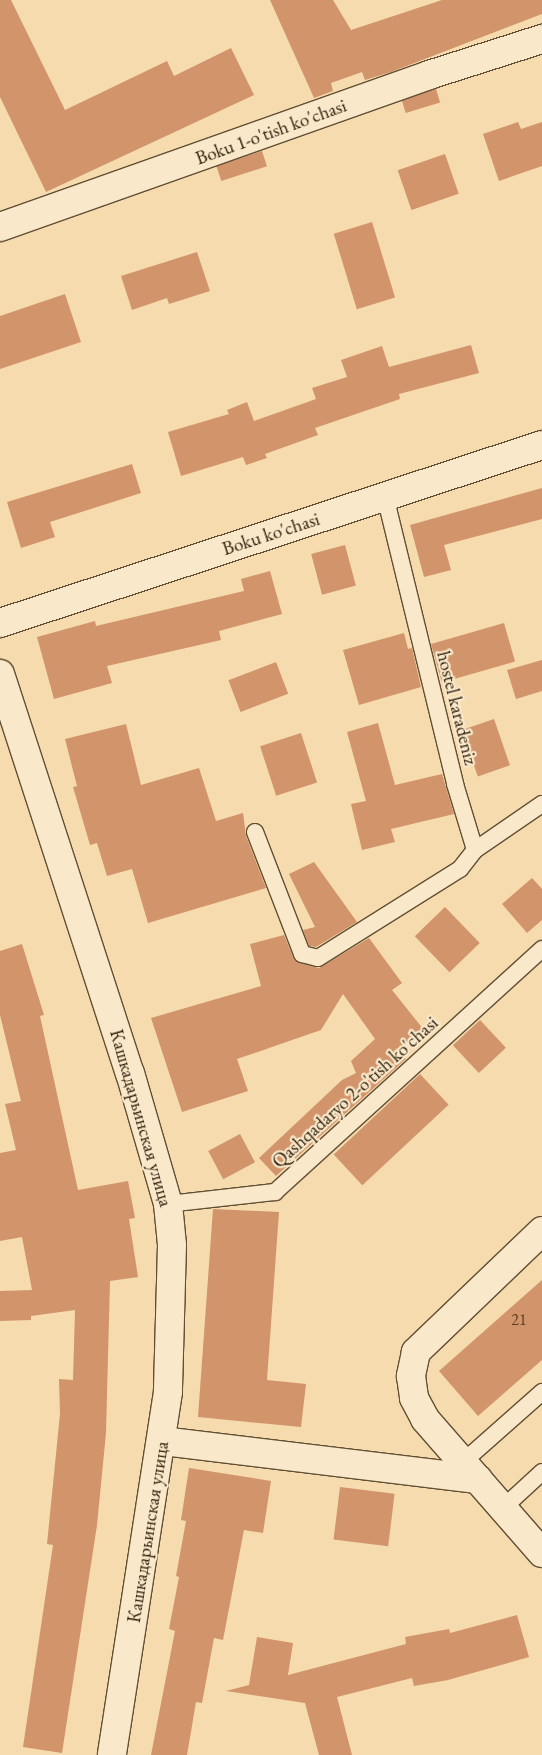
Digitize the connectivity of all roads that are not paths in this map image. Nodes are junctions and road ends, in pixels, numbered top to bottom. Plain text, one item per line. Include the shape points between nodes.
1 (542, 39) edge
2 (0, 227) edge
3 (542, 445) edge
4 (384, 496) junction
5 (0, 624) edge
6 (0, 674) edge
7 (542, 804) edge
8 (255, 832) dead end
9 (475, 850) junction
10 (542, 949) edge
11 (168, 1204) junction
12 (542, 1231) edge
13 (542, 1392) edge
14 (163, 1441) junction
15 (471, 1471) junction
16 (542, 1472) edge
17 (503, 1508) junction
18 (542, 1553) edge
19 (112, 1755) edge

1 - 2 street, Boku 1-o'tish ko'chasi via 429,75
3 - 4 street, Boku ko'chasi
4 - 5 street, Boku ko'chasi
4 - 9 lane, hostel karadeniz via 455,784
6 - 11 street, Кашкадарьинская улица via 126,1063
7 - 9 lane
8 - 9 lane via 302,954 318,958 460,869
10 - 11 lane, Qashqadaryo 2-o'tish ko'chasi via 275,1192
11 - 14 street, Кашкадарьинская улица via 172,1245 168,1392
12 - 15 street via 416,1352 411,1376 414,1398 425,1419
13 - 15 lane
14 - 15 street
14 - 19 street, Кашкадарьинская улица
15 - 17 street
16 - 17 lane
17 - 18 street

